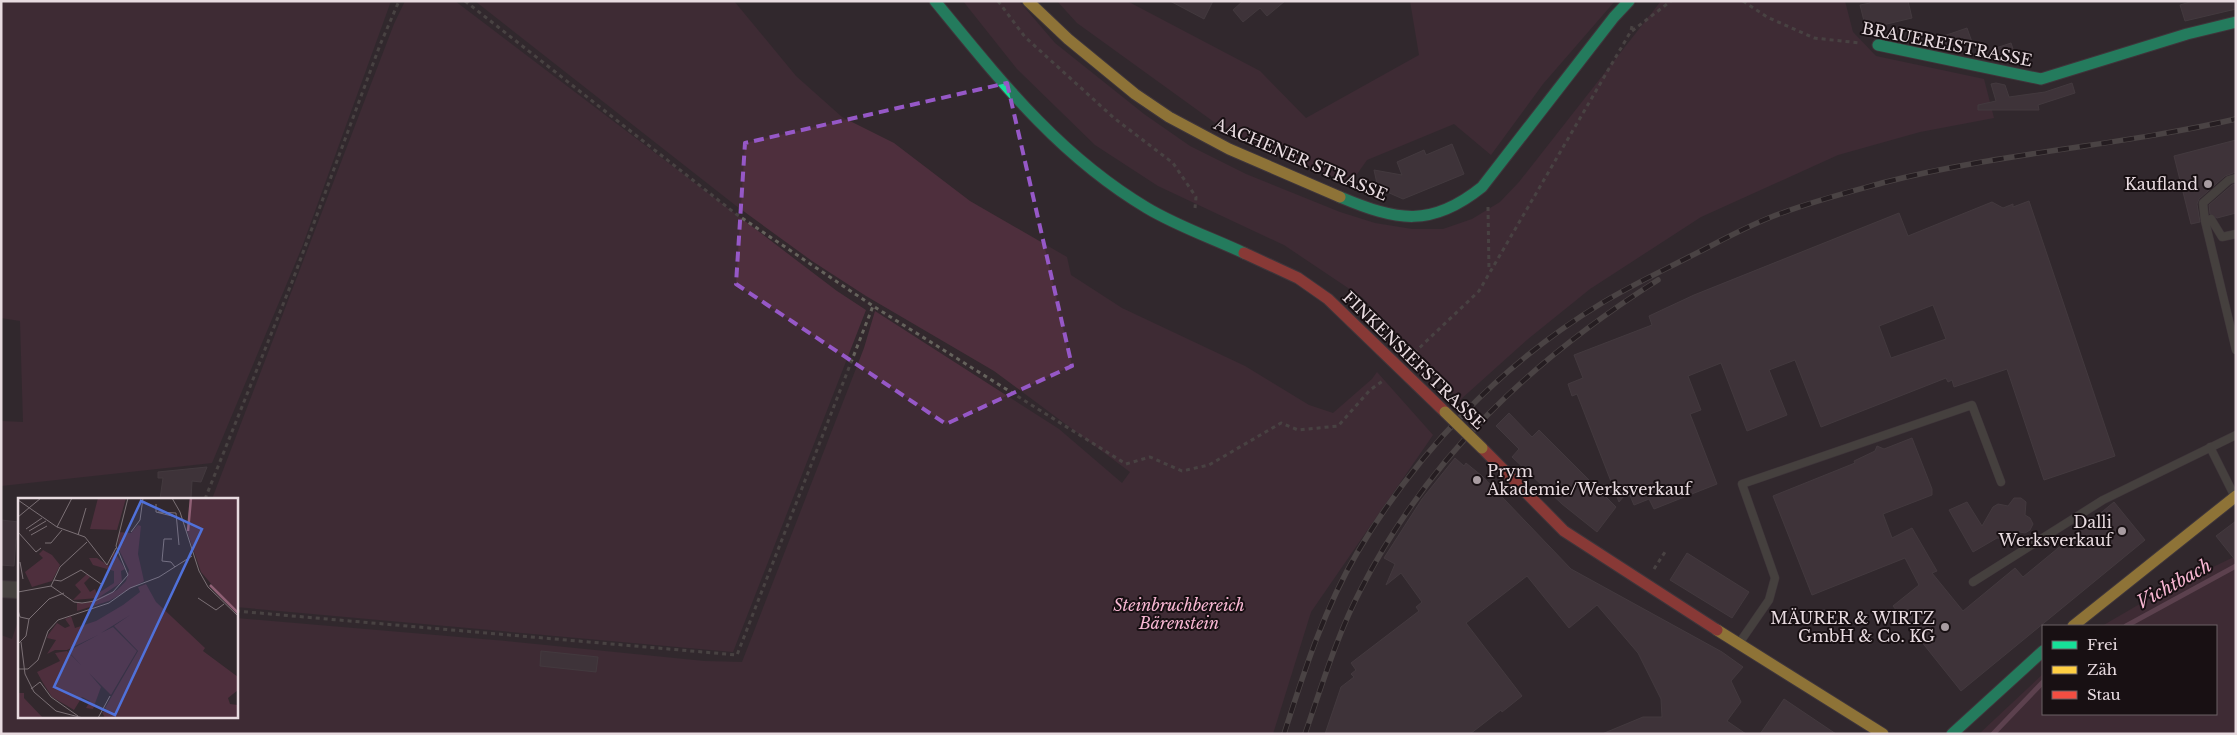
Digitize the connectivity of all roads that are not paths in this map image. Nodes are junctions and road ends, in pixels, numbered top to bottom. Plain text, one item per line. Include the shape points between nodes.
1 (936, 1) edge
2 (1028, 1) edge
3 (1628, 1) edge
4 (2236, 22) edge
5 (1878, 46) road end
6 (2236, 178) edge
7 (2211, 219) dead end
8 (2236, 234) edge
9 (2236, 350) edge
10 (2236, 435) edge
11 (2210, 446) junction
12 (2001, 482) dead end
13 (2236, 496) edge
14 (1972, 582) dead end
15 (1, 589) edge
16 (18, 590) edge
17 (2074, 625) edge
18 (1739, 644) junction
19 (2042, 652) edge
20 (1883, 734) edge
21 (1952, 734) edge

1 - 18 main road, FINKENSIEFSTRASSE, bridge via 1040,125 1078,159 1146,208 1298,278 1335,305 1564,531
2 - 3 main road, AACHENER STRASSE via 1064,36 1150,104 1208,139 1378,211 1411,217 1446,212 1482,187
4 - 5 main road, BRAUEREISTRASSE via 2041,79
6 - 9 lane via 2229,180 2203,203
7 - 8 lane via 2222,238
10 - 11 lane
11 - 13 lane
11 - 14 lane via 2103,500
12 - 18 lane via 1972,404 1742,484 1775,578 1769,600
13 - 17 main road
15 - 16 street
18 - 20 main road, FINKENSIEFSTRASSE
19 - 21 main road

